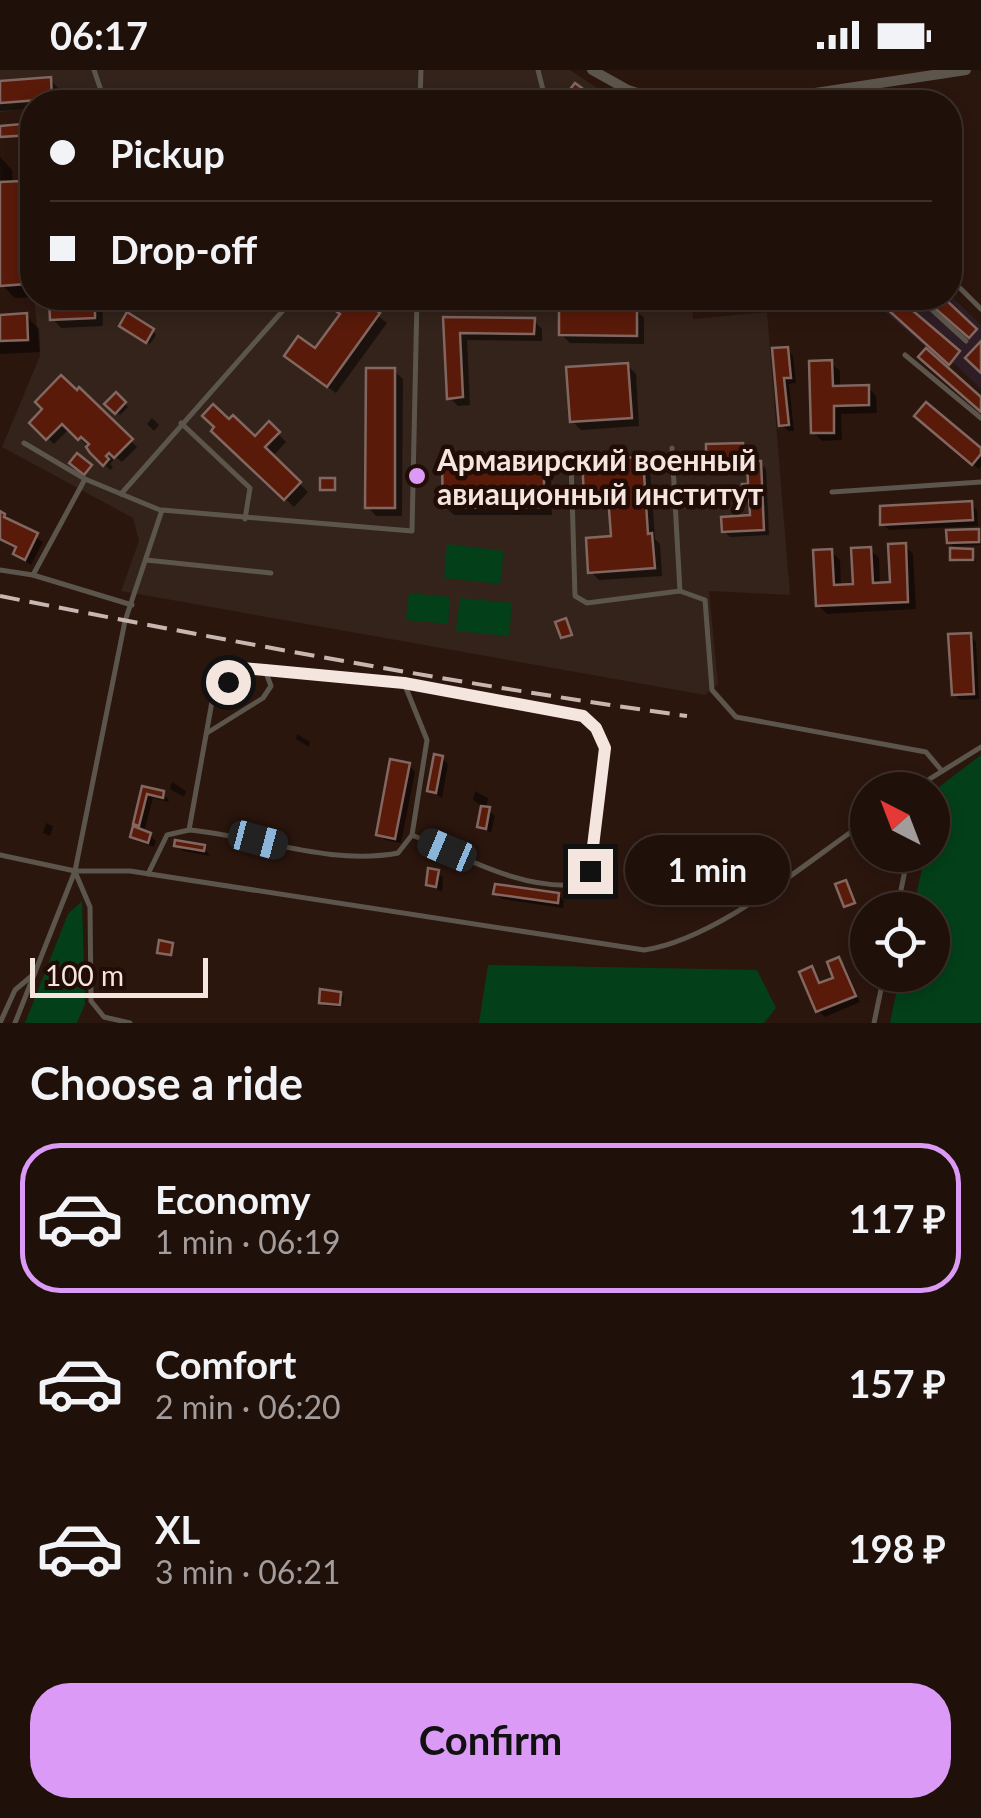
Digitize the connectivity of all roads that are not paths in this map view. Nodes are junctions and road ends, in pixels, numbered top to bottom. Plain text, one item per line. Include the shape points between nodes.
1 (592, 70) edge
2 (966, 70) edge
3 (628, 90) edge
4 (834, 90) edge
5 (962, 290) edge
6 (981, 309) edge
7 (283, 310) edge
8 (416, 310) edge
9 (932, 310) edge
10 (966, 341) dead end
11 (905, 355) dead end
12 (981, 418) edge
13 (181, 423) junction
14 (24, 444) dead end
15 (672, 448) dead end
16 (571, 461) dead end
17 (86, 479) junction
18 (981, 482) edge
19 (832, 492) dead end
20 (121, 494) junction
21 (162, 510) junction
22 (245, 519) junction
23 (146, 560) junction
24 (0, 570) edge
25 (271, 574) dead end
26 (33, 575) junction
27 (680, 590) junction
28 (132, 604) junction
29 (265, 670) junction
30 (404, 683) junction
31 (206, 733) junction
32 (981, 747) edge
33 (942, 771) joint
34 (189, 830) junction
35 (850, 832) edge
36 (412, 835) junction
37 (0, 856) edge
38 (75, 871) junction
39 (148, 874) junction
40 (36, 972) junction
41 (880, 992) edge
42 (0, 1023) edge
43 (15, 1023) edge
44 (130, 1023) edge
45 (874, 1023) edge

1 - 3 street
2 - 4 street
5 - 6 lane
7 - 13 lane
8 - 22 lane via 412,531
9 - 10 lane
11 - 12 lane
13 - 20 lane
13 - 22 lane via 250,488
14 - 17 lane
15 - 27 lane
16 - 27 lane via 576,596 587,603
17 - 20 lane
17 - 26 lane
18 - 19 lane
20 - 21 lane
21 - 22 lane
21 - 23 lane
23 - 25 lane
23 - 28 lane
24 - 26 lane
26 - 28 lane
27 - 33 lane via 706,600 712,690 736,717 919,750
28 - 38 lane
29 - 30 lane
29 - 31 lane via 271,686 263,698
29 - 31 lane via 242,668 213,696
30 - 36 lane via 427,740
30 - 36 lane via 583,716 605,748 590,871 582,884 508,875
31 - 34 lane
32 - 33 lane
34 - 36 lane via 374,858 398,853
34 - 39 lane via 167,835
35 - 39 lane via 728,916 672,946 644,950
37 - 38 lane
38 - 39 lane
38 - 40 lane
38 - 44 lane via 90,907 91,1001 104,1017
40 - 42 lane via 15,990
40 - 43 lane
41 - 45 lane

